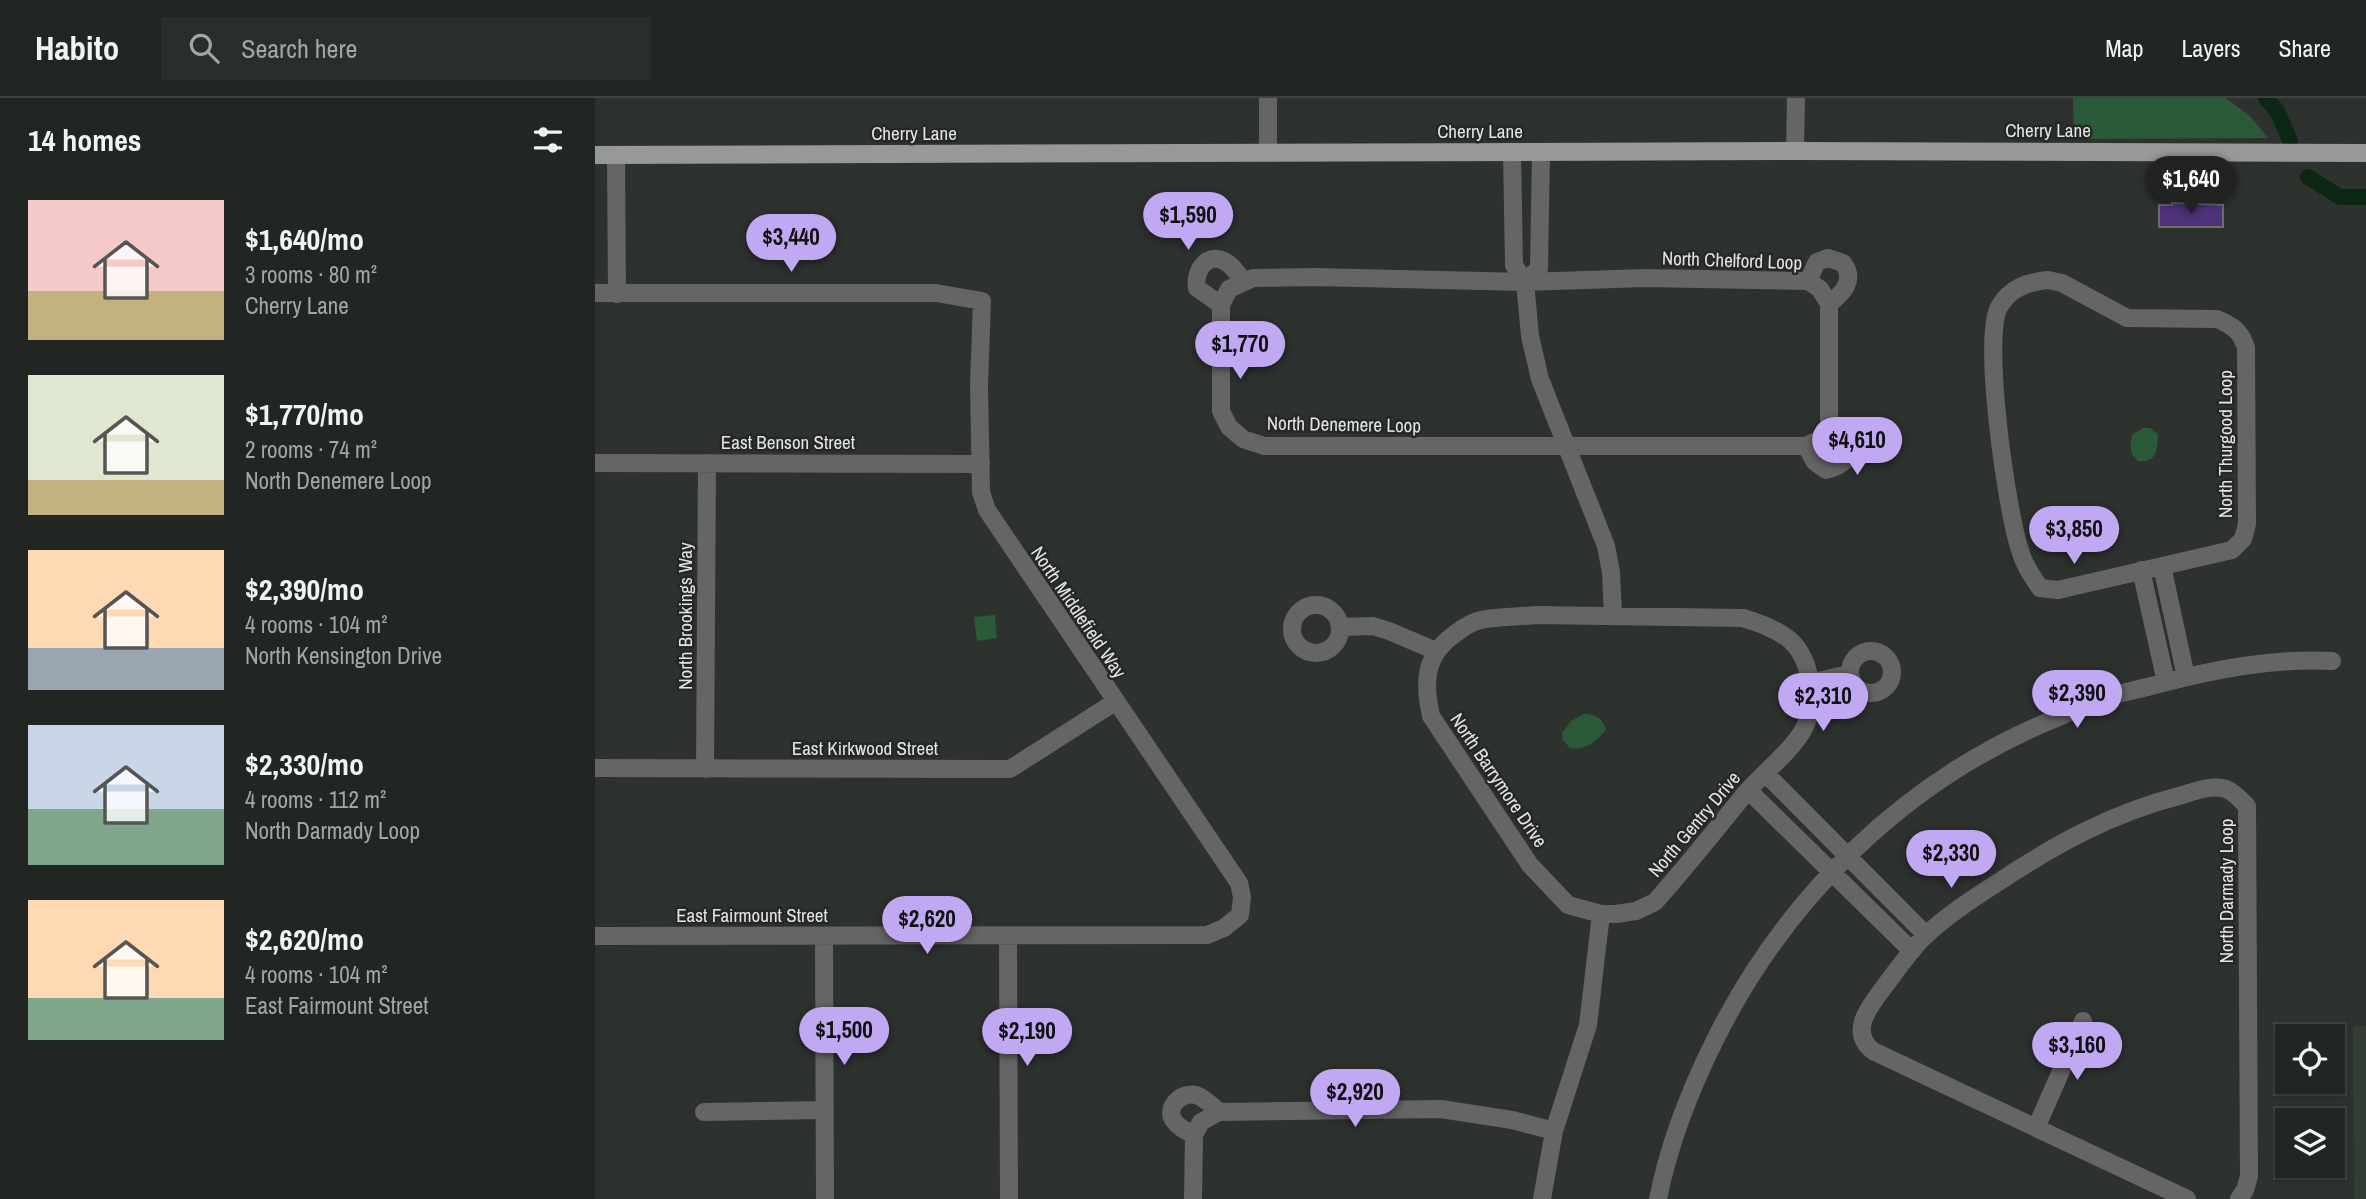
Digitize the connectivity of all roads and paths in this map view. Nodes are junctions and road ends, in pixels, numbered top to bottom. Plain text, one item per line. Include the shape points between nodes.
1 (1268, 98) edge
2 (1796, 98) edge
3 (1795, 151) junction
4 (1268, 152) junction
5 (1512, 152) junction
6 (1541, 152) junction
7 (2366, 153) edge
8 (595, 155) edge
9 (616, 155) junction
10 (1808, 281) junction
11 (1244, 282) junction
12 (1525, 282) junction
13 (595, 293) edge
14 (617, 294) junction
15 (1829, 304) junction
16 (1221, 305) junction
17 (1829, 426) junction
18 (1567, 445) junction
19 (1806, 446) junction
20 (595, 463) edge
21 (706, 463) junction
22 (981, 464) junction
23 (2162, 566) junction
24 (2141, 570) junction
25 (1613, 615) junction
26 (1340, 627) dead end
27 (1436, 651) junction
28 (2332, 661) dead end
29 (1849, 674) dead end
30 (2186, 677) junction
31 (2166, 682) junction
32 (1809, 683) junction
33 (1115, 702) junction
34 (595, 768) edge
35 (705, 769) junction
36 (1765, 773) junction
37 (1748, 790) junction
38 (1847, 856) junction
39 (1832, 870) junction
40 (1601, 914) junction
41 (1240, 915) joint
42 (1926, 935) junction
43 (595, 936) edge
44 (824, 936) junction
45 (1008, 937) junction
46 (1912, 951) junction
47 (2083, 1021) dead end
48 (825, 1110) junction
49 (704, 1112) dead end
50 (1219, 1112) junction
51 (2036, 1128) junction
52 (1554, 1131) junction
53 (1193, 1135) junction
54 (1193, 1194) edge
55 (825, 1199) edge
56 (1009, 1199) edge
57 (1542, 1199) edge
58 (1658, 1199) edge
59 (2187, 1199) edge
60 (2239, 1199) edge

1 - 4 street
2 - 3 street
3 - 6 main road, Cherry Lane
3 - 7 main road, Cherry Lane
4 - 5 main road, Cherry Lane
4 - 9 main road, Cherry Lane
5 - 6 main road, Cherry Lane
5 - 12 street via 1514,265
6 - 12 street via 1539,268
8 - 9 main road, Cherry Lane
9 - 14 street
10 - 12 street, North Chelford Loop via 1645,278
10 - 15 street, North Chelford Loop
10 - 15 street via 1817,262 1833,258 1843,262 1849,274 1846,289
11 - 12 street via 1315,277
11 - 16 street via 1229,289
11 - 16 street via 1231,265 1218,259 1200,268 1197,288
12 - 18 street via 1529,336
13 - 14 street
14 - 22 street, North Middlefield Way via 936,293 982,301
15 - 17 street
16 - 18 street, North Denemere Loop via 1221,411 1229,427 1243,439 1264,446
17 - 19 street via 1822,438
17 - 19 street via 1845,434 1850,451 1847,461 1826,470
18 - 19 street
18 - 25 street via 1606,546
20 - 21 street, East Benson Street
21 - 22 street, East Benson Street
21 - 35 street, North Brookings Way
22 - 33 street, North Middlefield Way via 981,492 987,510
23 - 24 street, North Thurgood Loop
23 - 24 street, North Thurgood Loop via 2232,550 2243,539 2247,524 2246,348 2241,334 2217,319 2127,318 2048,280 2018,288 1998,309 1994,332 2004,470 2019,549 2028,570 2040,588 2058,590
23 - 30 street
24 - 31 street
25 - 27 street via 1480,620 1465,626
25 - 32 street, North Gentry Drive via 1743,618 1765,624 1792,642
26 - 27 street via 1373,626
27 - 40 street, North Barrymore Drive via 1426,691 1431,716 1548,886 1568,905
28 - 30 street via 2295,660
29 - 32 street
30 - 31 street
31 - 38 street via 2101,699 2022,732 1951,772
32 - 36 street, North Gentry Drive via 1810,711 1804,730
33 - 35 street, East Kirkwood Street via 1010,769
33 - 41 street, North Middlefield Way via 1239,883
34 - 35 street, East Kirkwood Street
36 - 37 street, North Gentry Drive
36 - 38 street
37 - 39 street
37 - 40 street, North Gentry Drive via 1655,902 1636,911
38 - 39 street
38 - 42 street
39 - 46 street
39 - 58 street via 1781,929 1731,1009 1693,1085
40 - 52 street via 1588,1025
41 - 45 street, East Fairmount Street via 1207,935
42 - 46 street, North Darmady Loop
42 - 60 street, North Darmady Loop via 2034,858 2095,825 2142,805 2210,788 2225,789 2238,797 2247,806 2249,1176
43 - 44 street, East Fairmount Street
44 - 45 street, East Fairmount Street
44 - 48 street
45 - 56 street
46 - 51 street, North Darmady Loop via 1866,1010 1860,1027 1867,1046
47 - 51 street
48 - 49 street
48 - 55 street
50 - 52 street via 1441,1109
50 - 53 street via 1201,1122
50 - 53 street via 1197,1095 1179,1098 1171,1117
51 - 59 street, North Darmady Loop
52 - 57 street
53 - 54 street

